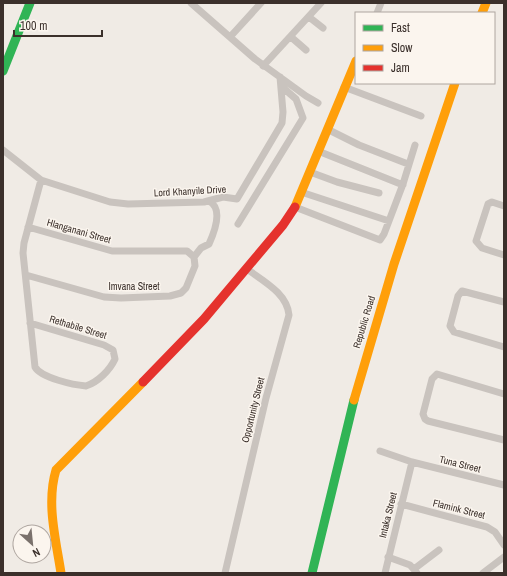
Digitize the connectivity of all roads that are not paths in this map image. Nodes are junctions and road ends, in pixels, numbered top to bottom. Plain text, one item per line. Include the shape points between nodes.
1 (30, 3) edge
2 (261, 3) edge
3 (321, 3) edge
4 (195, 4) edge
5 (309, 18) junction
6 (323, 28) dead end
7 (230, 37) junction
8 (291, 37) junction
9 (306, 50) dead end
10 (355, 63) edge
11 (263, 66) junction
12 (3, 71) edge
13 (280, 77) junction
14 (455, 84) edge
15 (282, 86) junction
16 (344, 87) junction
17 (318, 102) dead end
18 (421, 116) dead end
19 (327, 129) junction
20 (414, 145) dead end
21 (3, 150) edge
22 (318, 151) junction
23 (408, 164) junction
24 (310, 172) junction
25 (41, 180) junction
26 (403, 185) junction
27 (302, 192) junction
28 (379, 193) dead end
29 (210, 201) junction
30 (504, 206) edge
31 (295, 207) junction
32 (389, 221) junction
33 (238, 224) dead end
34 (28, 227) junction
35 (504, 255) edge
36 (194, 257) junction
37 (247, 269) junction
38 (26, 275) junction
39 (504, 302) edge
40 (30, 323) junction
41 (504, 347) edge
42 (504, 394) edge
43 (504, 440) edge
44 (380, 451) dead end
45 (412, 462) junction
46 (504, 485) edge
47 (401, 504) junction
48 (504, 545) edge
49 (439, 550) dead end
50 (388, 557) junction
51 (504, 557) edge
52 (416, 571) edge
53 (61, 573) edge
54 (225, 573) edge
55 (312, 573) edge
56 (385, 573) edge
57 (482, 573) edge

1 - 12 street
2 - 7 street
3 - 5 street
4 - 7 street
5 - 6 street
5 - 8 street
7 - 11 street
8 - 9 street
8 - 11 street
10 - 16 street
11 - 13 street
13 - 15 street, Lord Khanyile Drive
13 - 17 street via 297,91
14 - 55 street, Republic Road via 415,196 367,352 349,415
15 - 29 street, Lord Khanyile Drive via 281,125 239,197 236,200 223,197
15 - 33 street via 296,99 303,118
16 - 18 street
16 - 19 street
19 - 22 street
19 - 23 street
20 - 23 street
21 - 25 street, Lord Khanyile Drive
22 - 24 street
22 - 26 street
23 - 26 street
24 - 27 street
24 - 28 street
25 - 29 street, Lord Khanyile Drive via 118,203
25 - 34 street, Rethabile Street
26 - 32 street
27 - 31 street
27 - 32 street
29 - 36 street via 216,209 216,226 209,244
30 - 35 street via 492,202 488,204 476,241 482,248
31 - 32 street via 377,240 382,237
31 - 37 street
34 - 36 street, Hlanganani Street via 111,251 186,251 191,252
34 - 38 street, Rethabile Street via 23,247
36 - 38 street, Imvana Street via 195,266 186,288 181,293 170,296 104,297
37 - 53 street via 204,319 56,470 52,480 52,498
37 - 54 street, Opportunity Street via 283,297 289,315 266,398
38 - 40 street, Rethabile Street
39 - 41 street via 462,291 458,296 450,326 454,332
40 - 40 street, Rethabile Street via 35,367 41,374 86,386 99,378 115,359 113,350 104,345
42 - 43 street via 437,374 432,379 423,414 428,421
44 - 45 street, Tuna Street
45 - 46 street, Tuna Street
45 - 47 street, Intaka Street
47 - 48 street, Flamink Street via 487,527 495,532
47 - 50 street, Intaka Street
49 - 52 street
50 - 52 street via 410,565
50 - 56 street, Intaka Street
51 - 57 street

